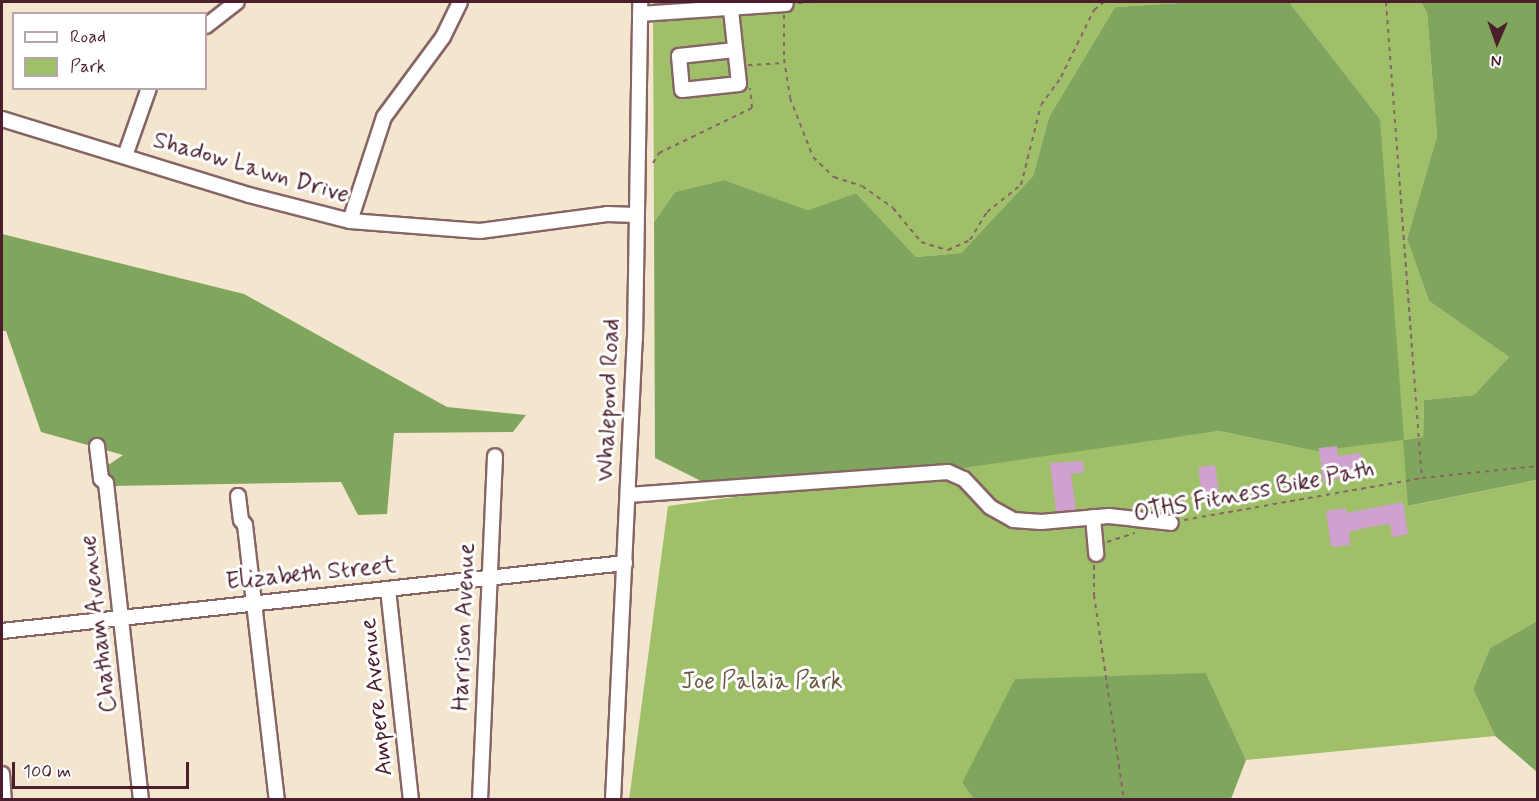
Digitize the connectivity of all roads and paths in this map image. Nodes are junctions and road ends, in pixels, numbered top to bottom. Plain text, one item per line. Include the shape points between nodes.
1 (237, 2) edge
2 (460, 2) edge
3 (812, 2) edge
4 (1104, 2) edge
5 (1386, 2) edge
6 (786, 4) junction
7 (693, 7) edge
8 (640, 8) edge
9 (731, 10) junction
10 (207, 25) edge
11 (735, 50) junction
12 (784, 63) junction
13 (749, 76) dead end
14 (750, 87) dead end
15 (148, 90) edge
16 (2, 119) edge
17 (125, 156) junction
18 (653, 163) dead end
19 (636, 215) junction
20 (350, 220) junction
21 (97, 446) dead end
22 (495, 456) dead end
23 (1538, 466) edge
24 (1422, 478) junction
25 (628, 495) junction
26 (238, 496) dead end
27 (1093, 517) junction
28 (1171, 523) joint
29 (1144, 530) dead end
30 (1096, 554) junction
31 (625, 563) junction
32 (488, 578) junction
33 (388, 589) junction
34 (254, 603) junction
35 (120, 618) junction
36 (2, 631) edge
37 (2, 774) edge
38 (4, 800) edge
39 (141, 800) edge
40 (277, 800) edge
41 (411, 800) edge
42 (480, 800) edge
43 (613, 800) edge
44 (1124, 800) edge

1 - 10 street
2 - 20 street via 443,37 384,117
3 - 6 path
4 - 12 path via 1094,10 1061,77 1041,105 1021,185 987,212 970,240 948,249 921,242 893,208 862,186 834,177 819,165 797,122
5 - 24 path
6 - 9 street
6 - 12 path
7 - 8 street
7 - 9 street
8 - 19 street, Whalepond Road
9 - 11 street
11 - 11 street via 739,84 682,90 679,56
12 - 13 path via 747,65
14 - 18 path via 753,108 659,153
15 - 17 street
16 - 17 street, Shadow Lawn Drive
17 - 20 street, Shadow Lawn Drive via 259,198
19 - 20 street, Shadow Lawn Drive via 607,214 480,231
19 - 25 street, Whalepond Road
21 - 35 street, Chatham Avenue via 101,479 106,483
22 - 32 street, Harrison Avenue
23 - 24 path, OTHS Fitness Bike Path
24 - 28 path, OTHS Fitness Bike Path
25 - 27 street via 948,472 964,479 990,507 1013,520 1041,522
25 - 31 street, Whalepond Road
26 - 34 street
27 - 28 street
27 - 30 street
29 - 30 path, OTHS Fitness Bike Path via 1113,538
30 - 44 path via 1094,595
31 - 32 street, Elizabeth Street
31 - 43 street, Whalepond Road
32 - 33 street, Elizabeth Street
32 - 42 street, Harrison Avenue
33 - 34 street, Elizabeth Street
33 - 41 street, Ampere Avenue
34 - 35 street, Elizabeth Street
34 - 40 street
35 - 36 street, Elizabeth Street
35 - 39 street, Chatham Avenue
37 - 38 street

